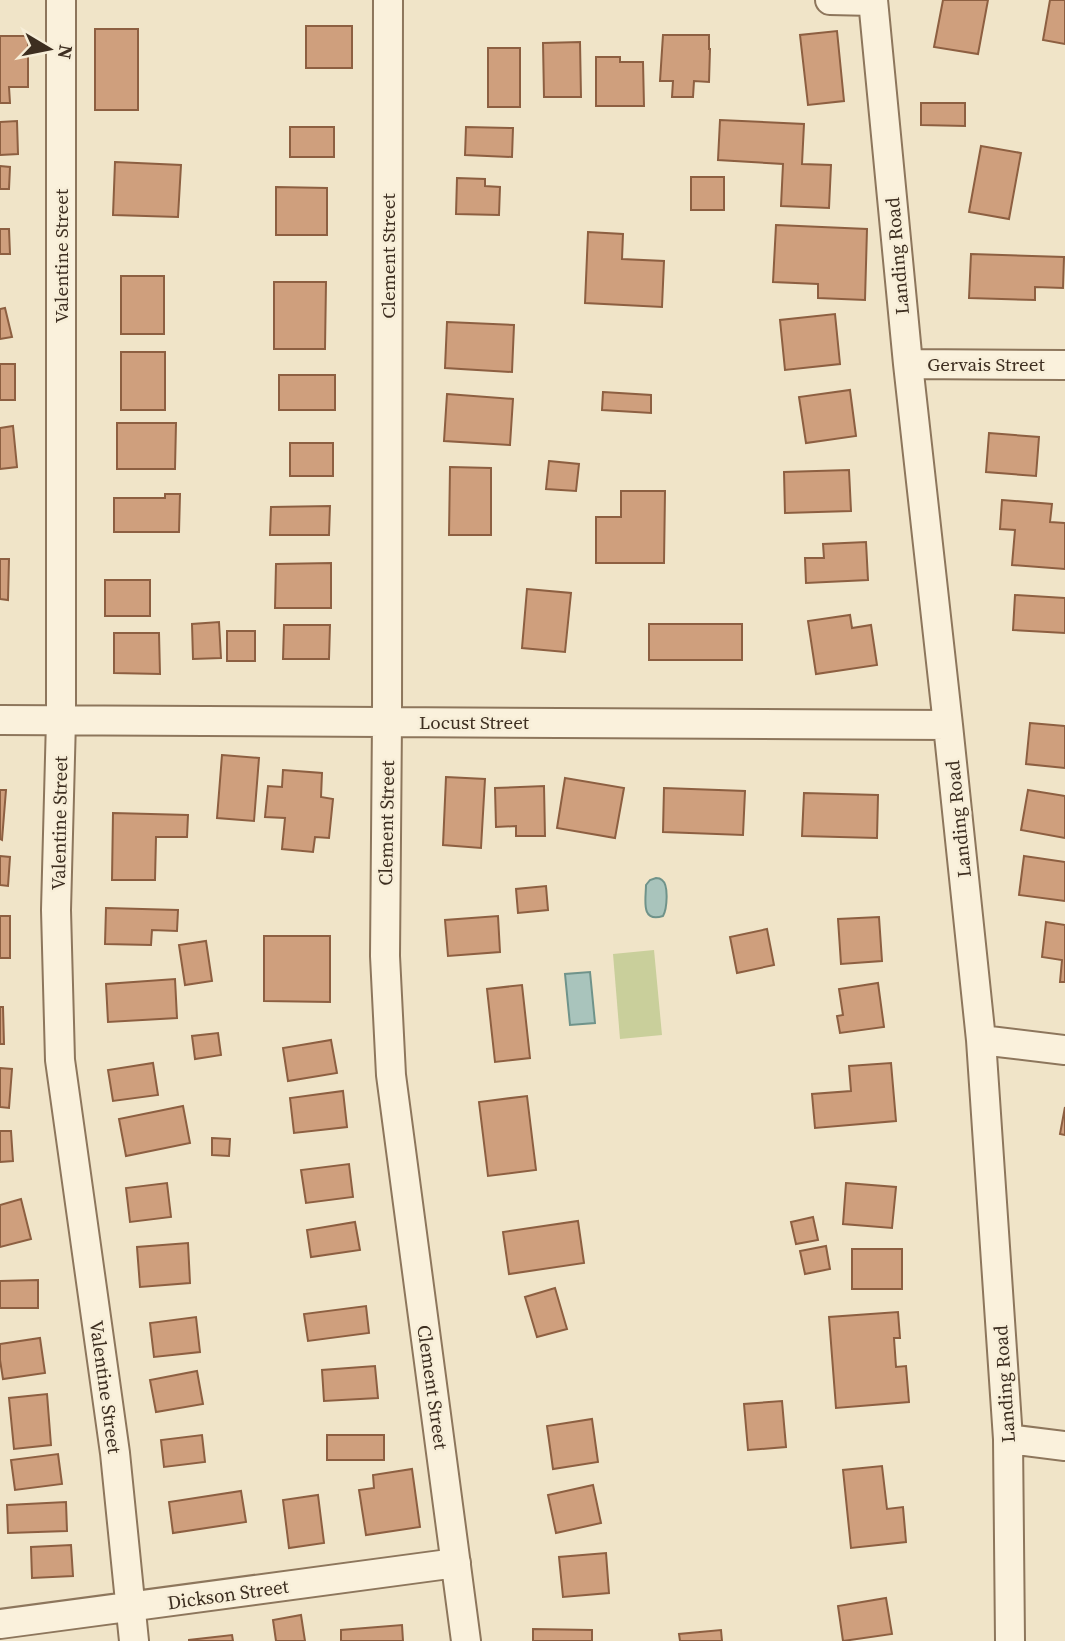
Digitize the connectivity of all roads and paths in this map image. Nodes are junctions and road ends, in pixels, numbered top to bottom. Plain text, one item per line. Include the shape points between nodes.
1 (61, 0) edge
2 (388, 0) edge
3 (830, 0) edge
4 (873, 0) edge
5 (908, 364) junction
6 (1065, 365) edge
7 (0, 720) edge
8 (61, 720) junction
9 (387, 721) junction
10 (948, 725) junction
11 (981, 1040) junction
12 (1065, 1050) edge
13 (1008, 1439) junction
14 (1065, 1446) edge
15 (456, 1563) junction
16 (131, 1607) junction
17 (0, 1624) edge
18 (134, 1641) edge
19 (466, 1641) edge
20 (1010, 1641) edge

1 - 8 street, Valentine Street
2 - 9 street, Clement Street
3 - 4 street
4 - 5 street, Landing Road
5 - 6 street, Gervais Street
5 - 10 street, Landing Road
7 - 8 street, Locust Street
8 - 9 street, Locust Street
8 - 16 street, Valentine Street via 56,910 60,1060 115,1452
9 - 10 street, Locust Street
9 - 15 street, Clement Street via 385,956 391,1075
10 - 11 street, Landing Road
11 - 12 street
11 - 13 street, Landing Road
13 - 14 street
13 - 20 street, Landing Road
15 - 16 street, Dickson Street
15 - 19 street, Clement Street
16 - 17 street, Dickson Street
16 - 18 street, Valentine Street

